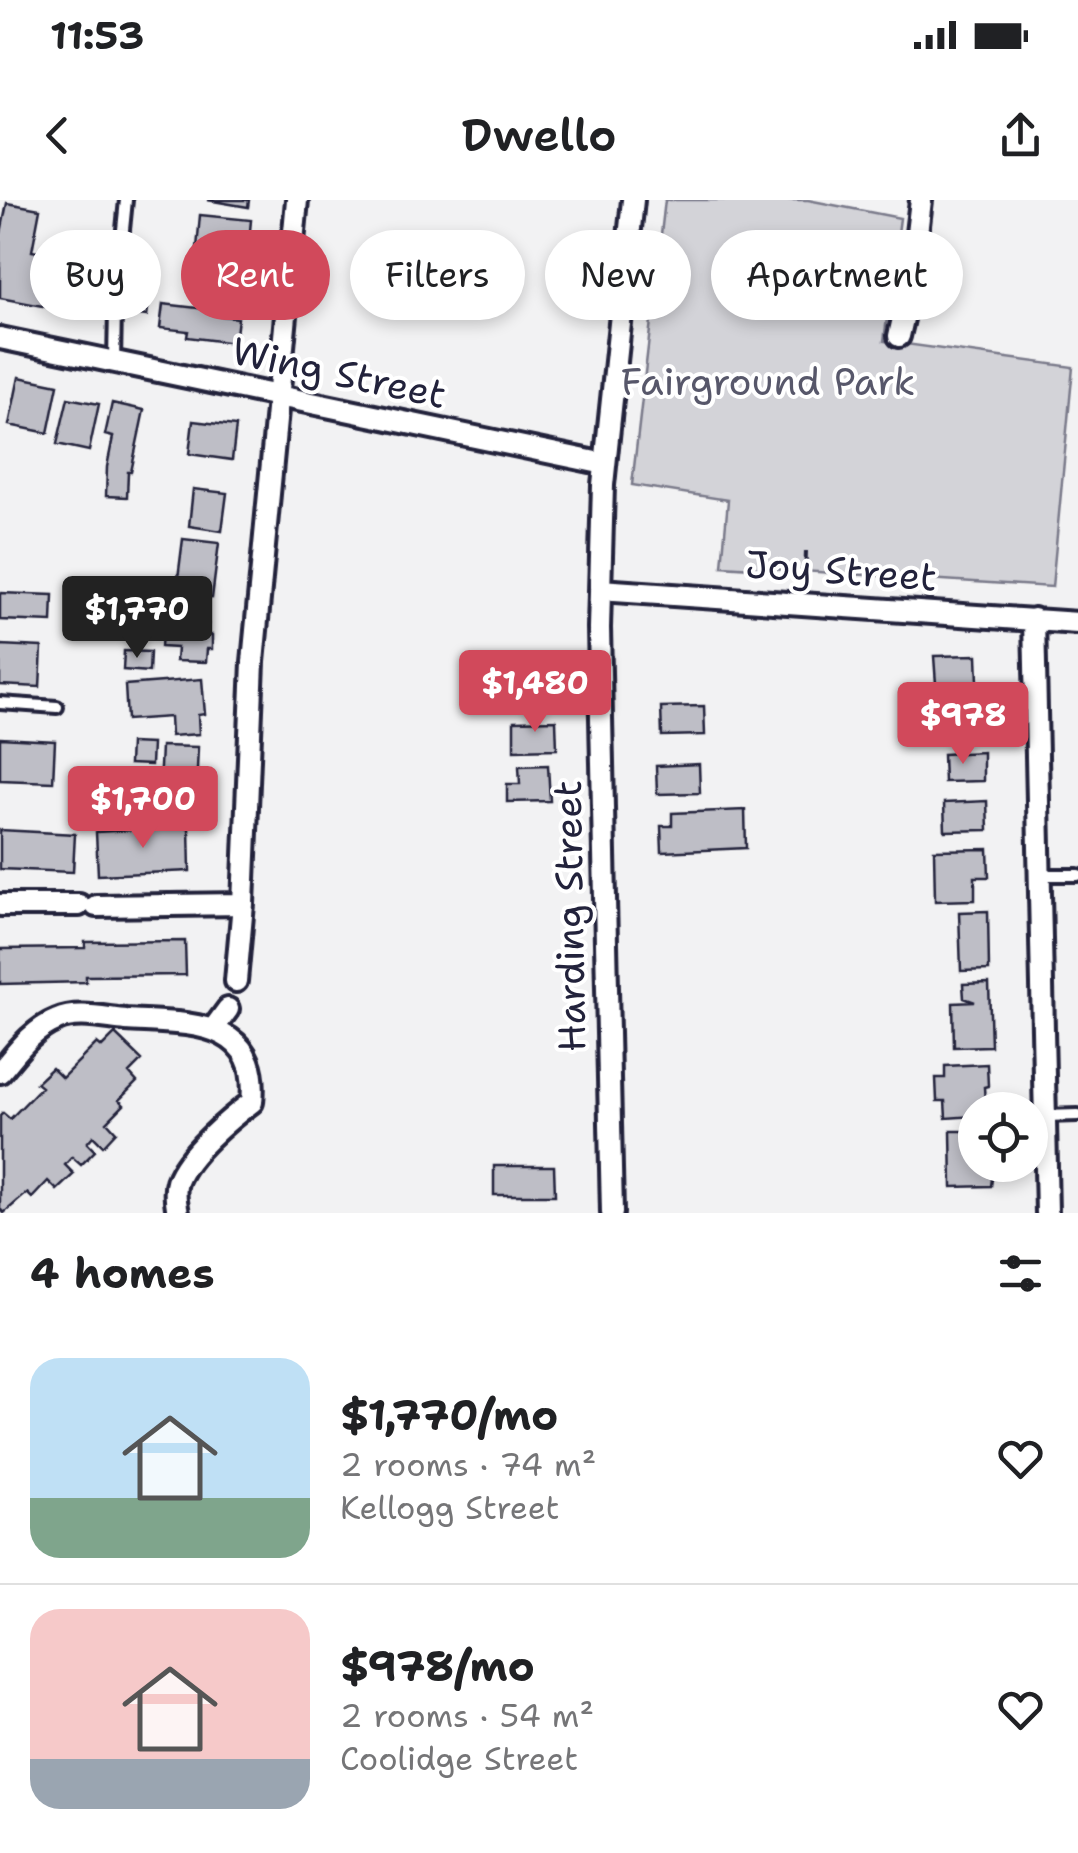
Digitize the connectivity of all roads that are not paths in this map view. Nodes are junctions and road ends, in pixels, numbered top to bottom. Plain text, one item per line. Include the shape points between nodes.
1 (126, 200) edge
2 (298, 200) edge
3 (634, 200) edge
4 (921, 200) edge
5 (899, 336) dead end
6 (0, 338) edge
7 (114, 362) junction
8 (278, 396) junction
9 (605, 464) junction
10 (600, 590) junction
11 (1034, 619) junction
12 (1078, 623) edge
13 (0, 704) edge
14 (57, 707) dead end
15 (1078, 874) edge
16 (1039, 875) junction
17 (243, 904) junction
18 (0, 905) edge
19 (236, 981) dead end
20 (228, 1009) dead end
21 (214, 1028) junction
22 (0, 1072) edge
23 (1044, 1092) edge
24 (1078, 1115) edge
25 (1048, 1116) edge
26 (1046, 1182) edge
27 (178, 1213) edge
28 (612, 1213) edge
29 (1047, 1213) edge

1 - 7 lane
2 - 8 street
3 - 9 street, Harding Street
4 - 5 street
6 - 7 street, Wing Street
7 - 8 street, Wing Street
8 - 9 street, Wing Street
8 - 17 street via 253,662
9 - 10 street, Harding Street
10 - 11 street, Joy Street
10 - 28 street, Harding Street
11 - 12 street, Joy Street
11 - 16 street
13 - 14 lane
15 - 16 lane
16 - 23 street
17 - 18 street
17 - 19 street
20 - 21 street
21 - 22 street via 60,1018 36,1031
21 - 27 street via 244,1050 252,1066 252,1102 184,1168 176,1185
24 - 25 lane
26 - 29 street

